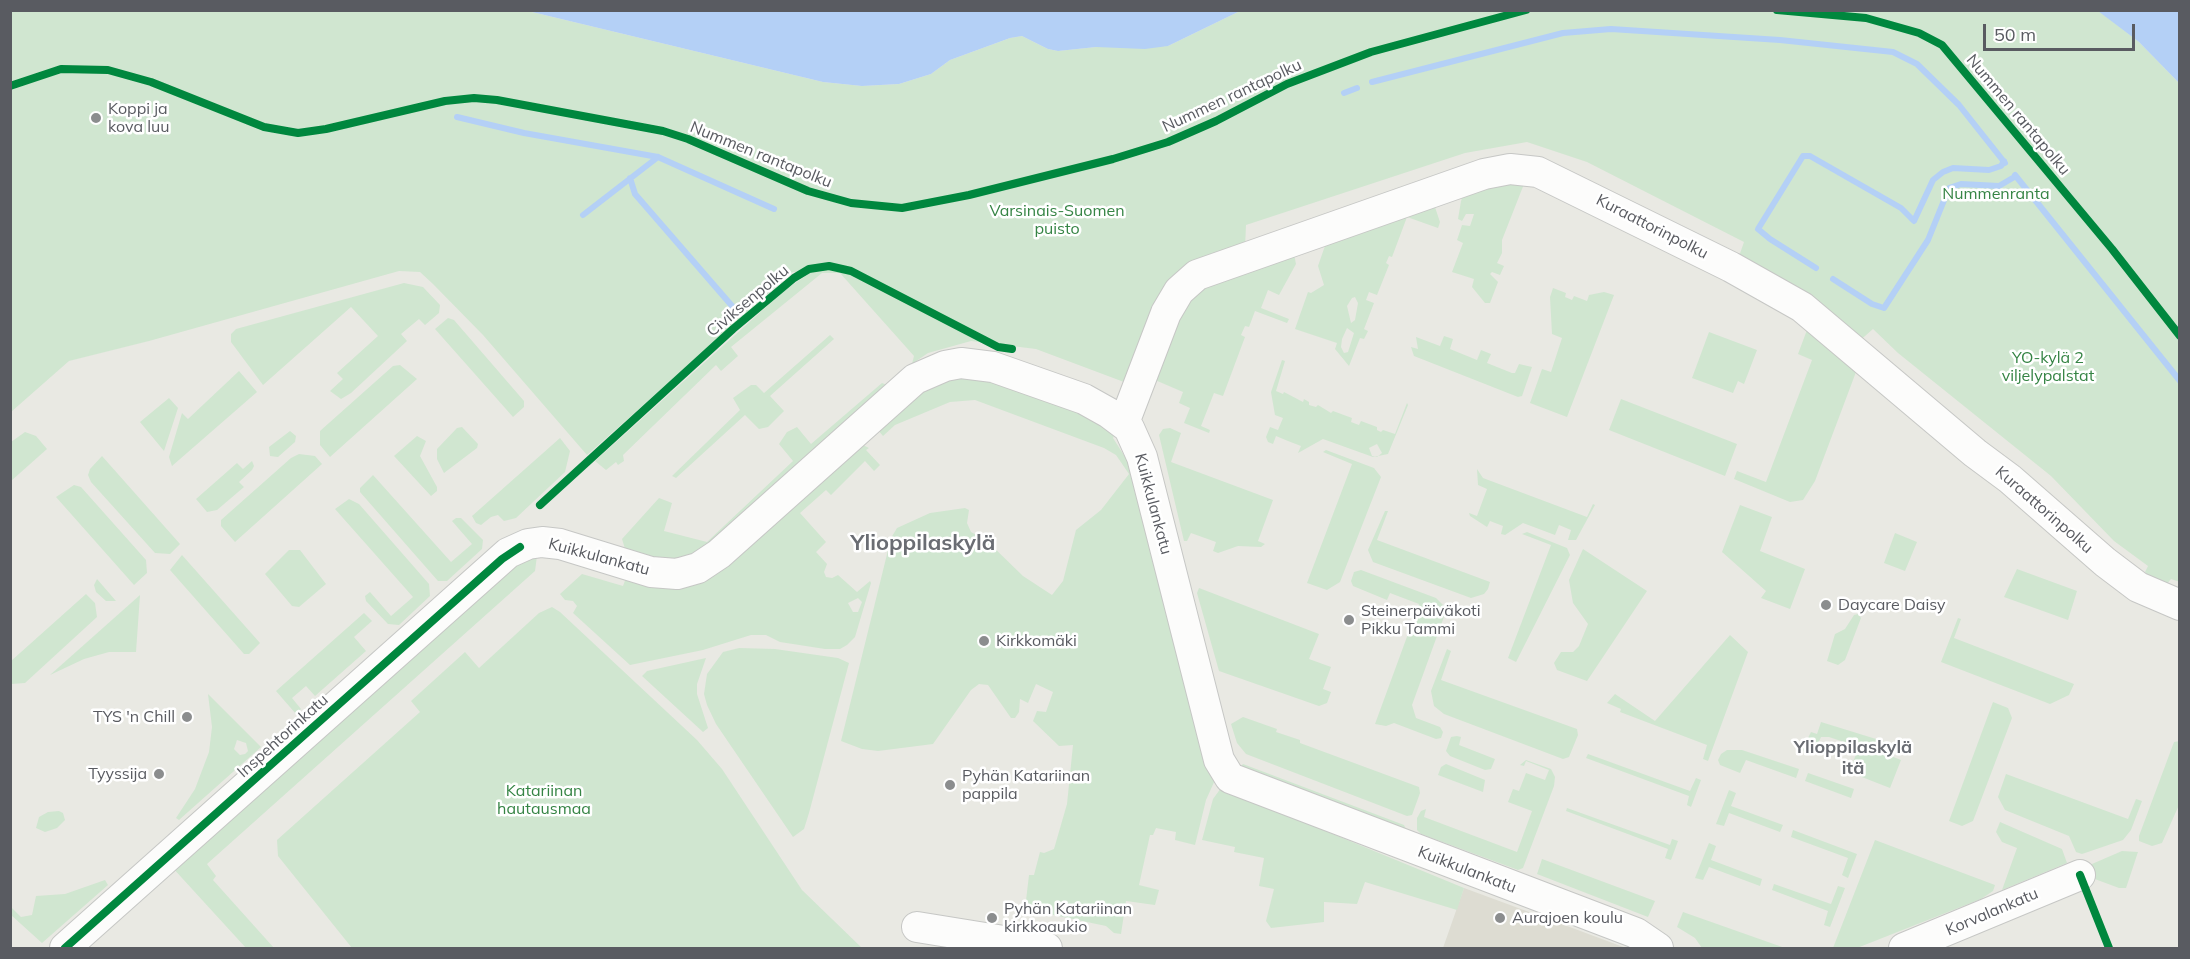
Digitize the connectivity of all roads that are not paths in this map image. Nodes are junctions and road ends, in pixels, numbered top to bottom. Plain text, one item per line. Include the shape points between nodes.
1 (1124, 423) junction
2 (520, 547) joint
3 (2180, 605) edge
4 (2080, 875) dead end
5 (917, 927) dead end
6 (65, 948) edge
7 (1047, 948) edge
8 (1658, 948) edge
9 (1904, 948) edge

1 - 2 street, Kuikkulankatu via 1084,399 993,367 961,363 945,366 915,379 719,554 698,568 663,574 555,543 536,542
1 - 3 street, Kuraattorinpolku via 1166,313 1179,291 1197,275 1484,174 1510,169 1538,172 1731,267 1802,307 2018,485 2098,557 2138,587
1 - 8 street, Kuikkulankatu via 1142,457 1226,775 1242,785 1636,933
2 - 6 street, Inspehtorinkatu
4 - 9 street, Korvalankatu
5 - 7 street

